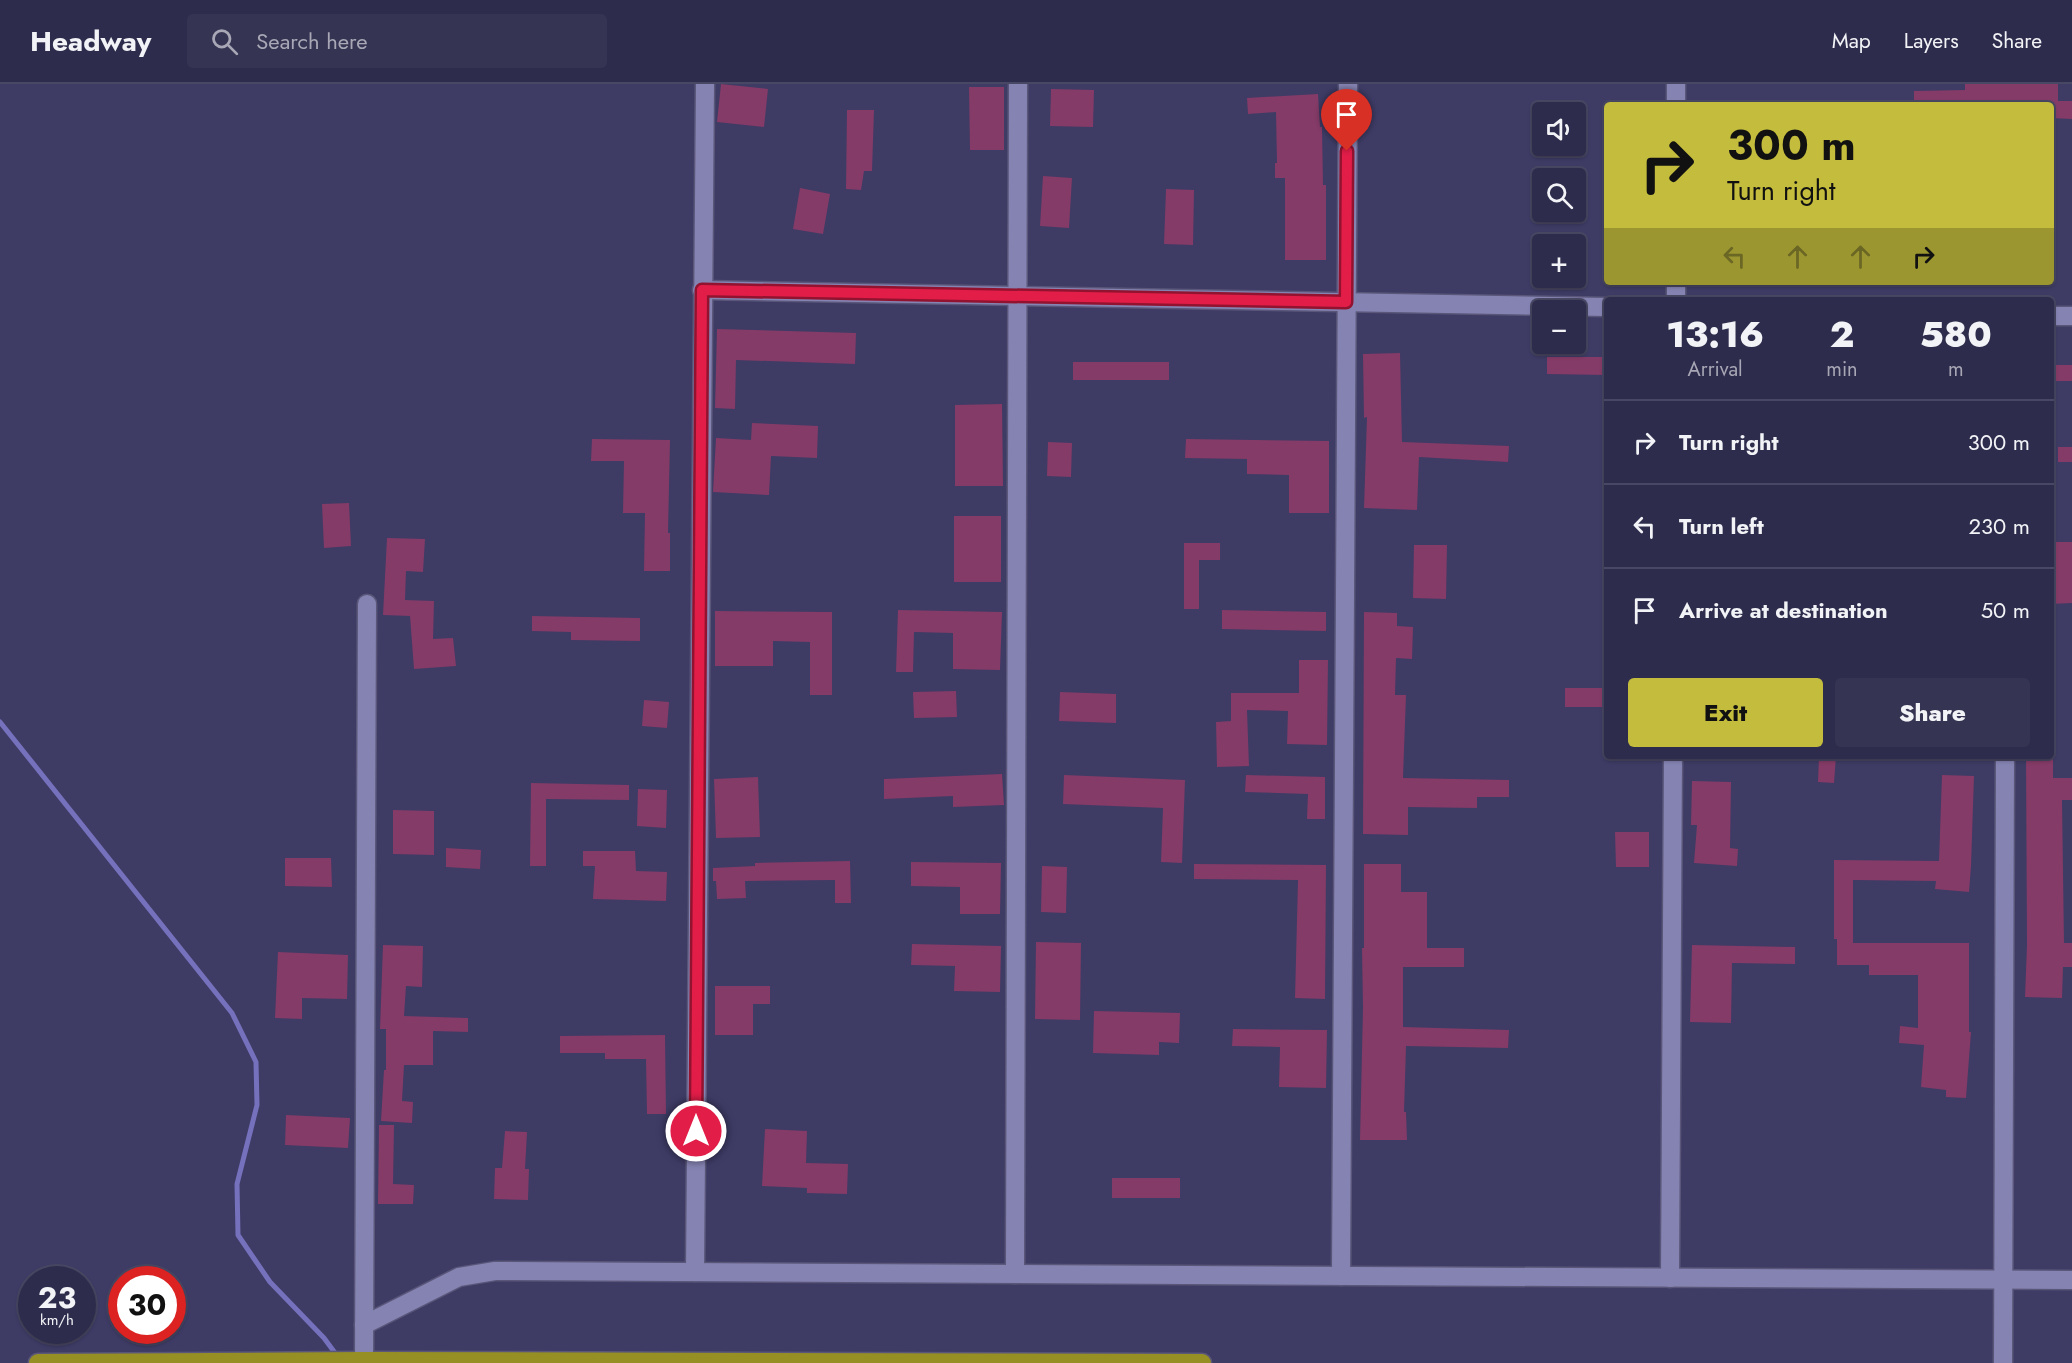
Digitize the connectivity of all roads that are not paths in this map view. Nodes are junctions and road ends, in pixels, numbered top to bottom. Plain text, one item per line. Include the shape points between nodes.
1 (705, 84) edge
2 (1018, 84) edge
3 (1348, 84) edge
4 (1676, 84) edge
5 (1676, 102) edge
6 (702, 290) junction
7 (1018, 296) junction
8 (1346, 302) junction
9 (1604, 307) edge
10 (2054, 316) edge
11 (2072, 316) edge
12 (367, 604) dead end
13 (1673, 759) edge
14 (2005, 759) edge
15 (695, 1272) junction
16 (1015, 1274) junction
17 (1341, 1276) junction
18 (1670, 1278) junction
19 (2003, 1279) junction
20 (2072, 1280) edge
21 (364, 1325) junction
22 (364, 1361) junction
23 (316, 1362) edge
24 (38, 1363) edge
25 (1202, 1363) edge
26 (2003, 1363) edge

1 - 6 street
2 - 7 street
3 - 8 street
4 - 5 street
6 - 7 street
6 - 15 street
7 - 8 street
7 - 16 street
8 - 9 street
8 - 17 street
10 - 11 street
12 - 21 street
13 - 18 street
14 - 19 street
15 - 16 street
15 - 21 street via 495,1271 459,1277
16 - 17 street
17 - 18 street
18 - 19 street
19 - 20 street
19 - 26 street
21 - 22 street
22 - 23 highway
22 - 25 highway
23 - 24 highway

